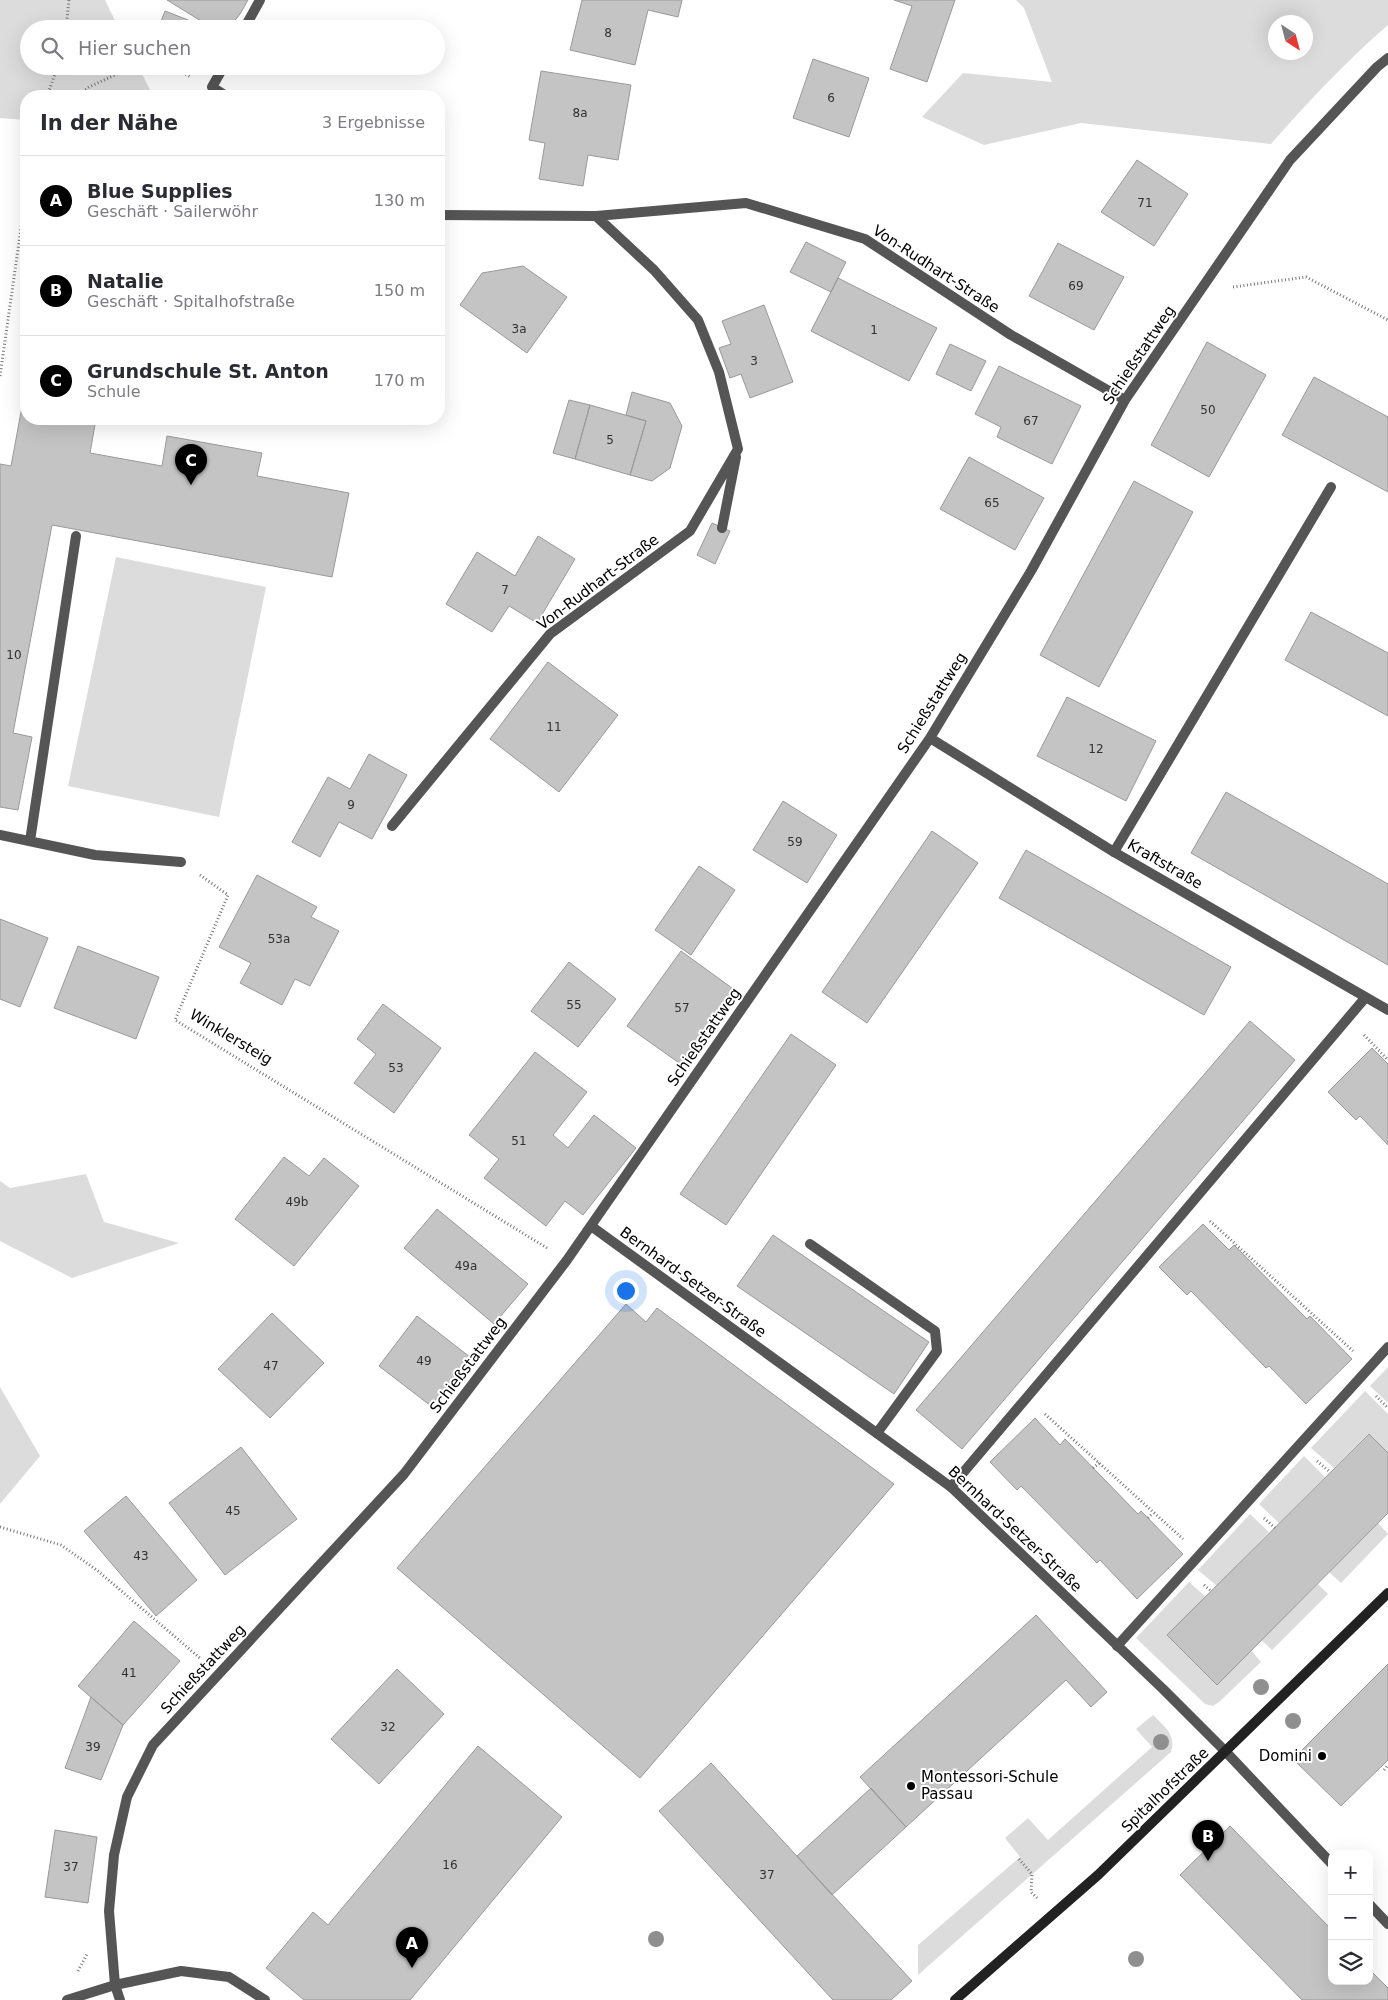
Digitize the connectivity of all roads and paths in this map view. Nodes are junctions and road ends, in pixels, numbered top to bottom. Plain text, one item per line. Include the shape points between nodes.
1 (69, 0) edge
2 (260, 0) edge
3 (67, 20) edge
4 (249, 20) edge
5 (1388, 58) edge
6 (55, 75) edge
7 (115, 75) edge
8 (219, 75) edge
9 (49, 90) edge
10 (85, 90) edge
11 (217, 90) edge
12 (445, 215) edge
13 (596, 216) junction
14 (20, 235) edge
15 (1199, 292) junction
16 (1388, 320) edge
17 (0, 376) edge
18 (1124, 400) junction
19 (738, 449) junction
20 (1331, 487) dead end
21 (722, 528) dead end
22 (76, 536) dead end
23 (930, 738) junction
24 (392, 826) dead end
25 (0, 835) edge
26 (30, 841) junction
27 (1114, 852) junction
28 (181, 862) joint
29 (1365, 998) junction
30 (1388, 1010) edge
31 (1347, 1018) junction
32 (1388, 1060) edge
33 (1191, 1204) junction
34 (591, 1226) junction
35 (810, 1244) dead end
36 (567, 1260) junction
37 (1388, 1347) edge
38 (1370, 1367) junction
39 (1027, 1397) junction
40 (877, 1433) junction
41 (1099, 1463) junction
42 (1093, 1468) dead end
43 (951, 1487) junction
44 (1153, 1513) junction
45 (1148, 1518) dead end
46 (0, 1527) edge
47 (1200, 1555) junction
48 (1388, 1593) edge
49 (1116, 1646) junction
50 (202, 1661) dead end
51 (1226, 1752) junction
52 (1388, 1765) edge
53 (1384, 1770) dead end
54 (1018, 1859) dead end
55 (1328, 1860) edge
56 (1373, 1908) edge
57 (1052, 1916) junction
58 (1388, 1924) edge
59 (114, 1985) junction
60 (67, 2000) edge
61 (120, 2000) edge
62 (265, 2000) edge
63 (955, 2000) edge

1 - 3 path
2 - 4 street
5 - 15 street, Schießstattweg via 1290,160
6 - 9 path
7 - 10 path
8 - 11 street via 212,87
12 - 13 street, Von-Rudhart-Straße
13 - 18 street, Von-Rudhart-Straße via 746,203 864,240 1011,336
13 - 19 street via 654,270 698,320 719,372
14 - 17 path
15 - 16 path via 1306,277
15 - 18 street, Schießstattweg
18 - 23 street, Schießstattweg via 1031,572
19 - 21 street
19 - 24 street, Von-Rudhart-Straße via 690,531 550,634
20 - 27 street
22 - 26 street
23 - 27 street, Kraftstraße
23 - 34 street, Schießstattweg
25 - 26 street
26 - 28 street via 95,855
27 - 29 street, Kraftstraße
28 - 36 path, Winklersteig via 228,895 175,1020
29 - 30 street, Kraftstraße
29 - 31 street
31 - 32 path
31 - 33 street
33 - 38 path
33 - 39 street
34 - 36 street, Schießstattweg
34 - 40 street, Bernhard-Setzer-Straße
35 - 40 street via 935,1332 937,1351
36 - 59 street, Schießstattweg via 404,1474 153,1745 127,1797 114,1855 109,1911
37 - 38 street
38 - 47 street
39 - 41 path
39 - 43 street
40 - 43 street, Bernhard-Setzer-Straße
41 - 42 path
41 - 44 path
43 - 49 street, Bernhard-Setzer-Straße
44 - 45 path
44 - 47 path
46 - 50 path via 61,1545 98,1571
47 - 49 street
48 - 51 street, Spitalhofstraße
49 - 51 street, Bernhard-Setzer-Straße
51 - 55 street, Bernhard-Setzer-Straße
51 - 57 street, Spitalhofstraße
52 - 53 path
54 - 57 path via 1032,1874 1032,1892
56 - 58 street
57 - 63 street, Spitalhofstraße
59 - 60 street
59 - 61 street, Schießstattweg
59 - 62 street via 181,1971 229,1978

